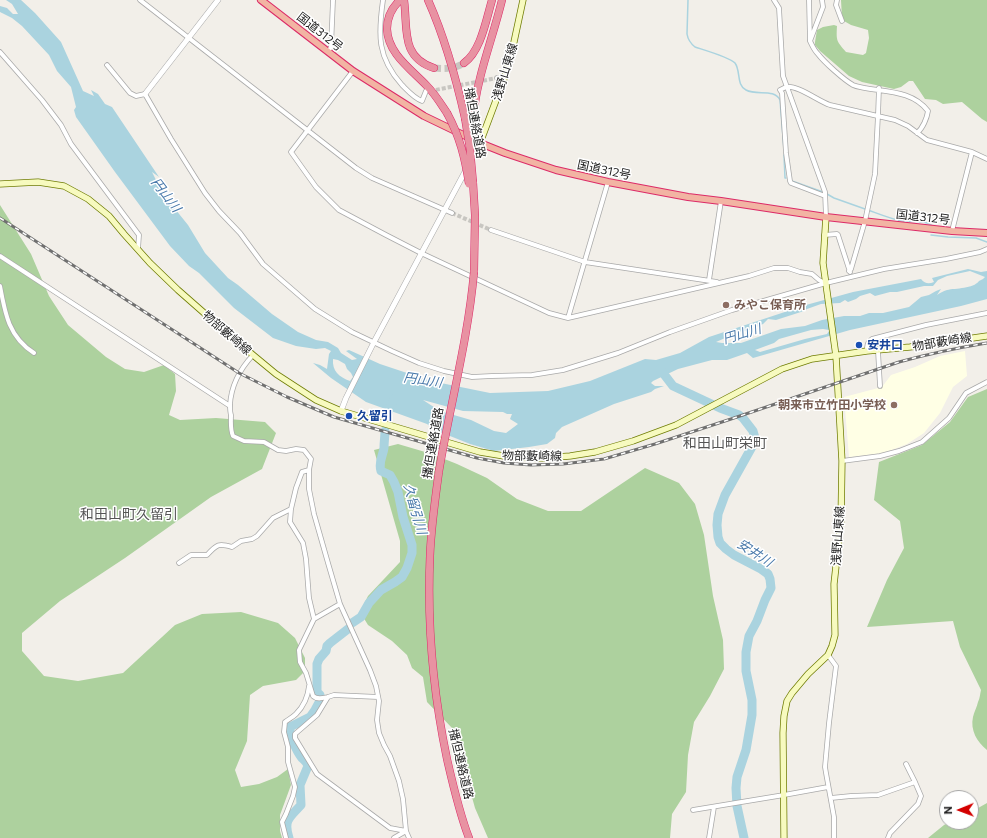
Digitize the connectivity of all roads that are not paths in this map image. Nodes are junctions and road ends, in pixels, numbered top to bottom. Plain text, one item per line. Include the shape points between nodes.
1 (140, 0) edge
2 (218, 0) edge
3 (261, 0) edge
4 (333, 0) edge
5 (383, 0) edge
6 (398, 0) edge
7 (404, 0) edge
8 (424, 0) edge
9 (428, 0) edge
10 (492, 0) edge
11 (502, 0) edge
12 (523, 0) edge
13 (774, 0) edge
14 (809, 0) edge
15 (822, 0) edge
16 (837, 0) edge
17 (842, 21) dead end
18 (189, 38) junction
19 (810, 41) junction
20 (0, 52) edge
21 (328, 52) junction
22 (448, 53) junction
23 (464, 63) tunnel mouth
24 (107, 65) dead end
25 (434, 68) tunnel mouth
26 (353, 72) junction
27 (496, 78) tunnel mouth
28 (504, 79) junction
29 (787, 87) junction
30 (879, 89) junction
31 (426, 92) tunnel mouth
32 (145, 94) junction
33 (878, 115) junction
34 (308, 130) junction
35 (917, 133) junction
36 (480, 143) junction
37 (972, 152) junction
38 (987, 159) edge
39 (473, 182) junction
40 (608, 182) junction
41 (0, 184) edge
42 (825, 196) junction
43 (721, 201) junction
44 (444, 210) junction
45 (452, 213) tunnel mouth
46 (826, 217) junction
47 (864, 221) junction
48 (492, 230) tunnel mouth
49 (952, 231) junction
50 (987, 233) edge
51 (824, 234) junction
52 (138, 249) junction
53 (987, 249) edge
54 (421, 253) junction
55 (0, 256) edge
56 (585, 262) junction
57 (849, 271) junction
58 (851, 277) junction
59 (709, 280) junction
60 (720, 282) junction
61 (826, 285) junction
62 (0, 286) edge
63 (987, 313) edge
64 (568, 318) junction
65 (987, 336) edge
66 (373, 345) junction
67 (867, 351) junction
68 (878, 351) junction
69 (34, 353) dead end
70 (253, 355) junction
71 (836, 356) junction
72 (987, 382) edge
73 (880, 386) dead end
74 (230, 406) junction
75 (341, 411) junction
76 (842, 461) junction
77 (309, 470) junction
78 (291, 509) junction
79 (179, 563) dead end
80 (340, 604) junction
81 (314, 619) junction
82 (828, 655) junction
83 (309, 684) junction
84 (326, 697) junction
85 (378, 697) junction
86 (906, 764) dead end
87 (915, 782) junction
88 (828, 787) junction
89 (784, 795) junction
90 (831, 798) junction
91 (714, 807) junction
92 (693, 810) dead end
93 (406, 831) junction
94 (286, 838) edge
95 (394, 838) edge
96 (409, 838) edge
97 (469, 838) edge
98 (709, 838) edge
99 (784, 838) edge
100 (834, 838) edge
101 (888, 838) edge

1 - 18 street
2 - 18 street
3 - 21 highway, 国道312号
4 - 21 street via 331,47
5 - 31 street via 380,37 385,59 399,81 417,99 422,101
6 - 39 highway, bridge via 388,18 391,46 433,92 447,113
7 - 25 highway via 407,39 411,50 423,64
8 - 22 highway, 播但連絡道路
9 - 22 highway, 播但連絡道路
10 - 23 highway via 476,49
11 - 39 highway, bridge via 475,100
12 - 28 main road, 浅野山東線
13 - 29 street via 779,8 783,76
14 - 19 street
15 - 19 street via 823,8
16 - 17 street via 836,5
18 - 32 street
18 - 34 street
19 - 30 street via 817,54 854,86
20 - 52 street via 42,100 71,144 139,235
21 - 26 highway, 国道312号
22 - 39 highway, 播但連絡道路, bridge via 465,118
24 - 32 street via 130,93 136,96
26 - 34 street
26 - 36 highway, 国道312号 via 424,116
27 - 28 street
28 - 36 main road, 浅野山東線
29 - 33 street via 797,88 830,106
29 - 42 street
29 - 42 street via 780,90 790,181
30 - 33 street
30 - 35 street via 902,94 925,107 928,111 927,116
32 - 66 street via 205,194 240,233 263,264 315,309
33 - 35 street via 895,120
33 - 47 street via 875,174
34 - 44 street via 372,178
34 - 54 street via 291,152 316,187 339,210
35 - 37 street via 927,140
36 - 40 highway, 国道312号 via 556,170
36 - 44 street
37 - 38 street
37 - 49 street
39 - 97 highway, 播但連絡道路, bridge via 475,250 470,311 439,471 430,557 430,615 436,692 443,741
40 - 43 highway, 国道312号
40 - 56 street
41 - 52 main road, 物部藪崎線 via 38,182 64,186 88,199 110,216
42 - 46 street
43 - 46 highway, 国道312号
43 - 59 street
44 - 45 street
44 - 54 street
46 - 47 highway, 国道312号
46 - 51 main road, 浅野山東線
47 - 49 highway, 国道312号
47 - 57 street
48 - 56 street
49 - 50 highway, 国道312号
51 - 57 street via 838,235
51 - 61 main road, 浅野山東線 via 823,263
52 - 70 main road, 物部藪崎線 via 178,290
53 - 58 street
54 - 64 street via 549,313
54 - 66 street
55 - 74 street
56 - 59 street
56 - 64 street
57 - 58 street
58 - 61 street
59 - 60 street
60 - 61 street via 774,268 788,268 812,274
60 - 64 street
61 - 66 street via 732,310 580,366 532,375 472,377 419,363
61 - 71 main road, 浅野山東線
62 - 69 street via 9,324 18,339
63 - 67 street via 926,324 872,338 867,345
65 - 68 main road, 物部藪崎線
66 - 75 street
67 - 68 main road, 物部藪崎線
67 - 71 main road, 物部藪崎線
68 - 73 street
70 - 74 street via 236,379
70 - 75 main road, 物部藪崎線 via 298,389
71 - 75 main road, 物部藪崎線 via 812,359 782,369 676,425 615,447 570,456 510,457 480,452
71 - 76 main road, 浅野山東線
72 - 76 street via 966,393 949,418 922,442 880,456
74 - 77 street via 232,436 244,441 264,442 278,450 304,450 311,459
76 - 82 main road, 浅野山東線 via 841,521 834,584 835,635
77 - 78 street via 302,472
77 - 80 street via 309,489 314,514
78 - 79 street via 273,518 257,536 232,547 221,544 207,555 191,555
78 - 81 street via 290,522 303,543
80 - 81 street
80 - 85 street via 370,670
81 - 83 street via 299,650 300,662
82 - 88 street via 836,666 825,767
82 - 89 main road, 浅野山東線 via 808,674 787,701 783,732
83 - 84 street via 315,698
83 - 94 street via 304,704 285,722 288,762 295,787 282,822
84 - 85 street
84 - 93 street via 317,715 295,734 295,738 317,774 390,828
85 - 93 street via 379,733 399,780
86 - 87 street
87 - 90 street via 878,795
87 - 101 street via 921,796 918,804
88 - 89 street
88 - 90 street
89 - 91 street
89 - 99 main road, 浅野山東線
90 - 100 street
91 - 92 street
91 - 98 street
93 - 95 street
93 - 96 street

